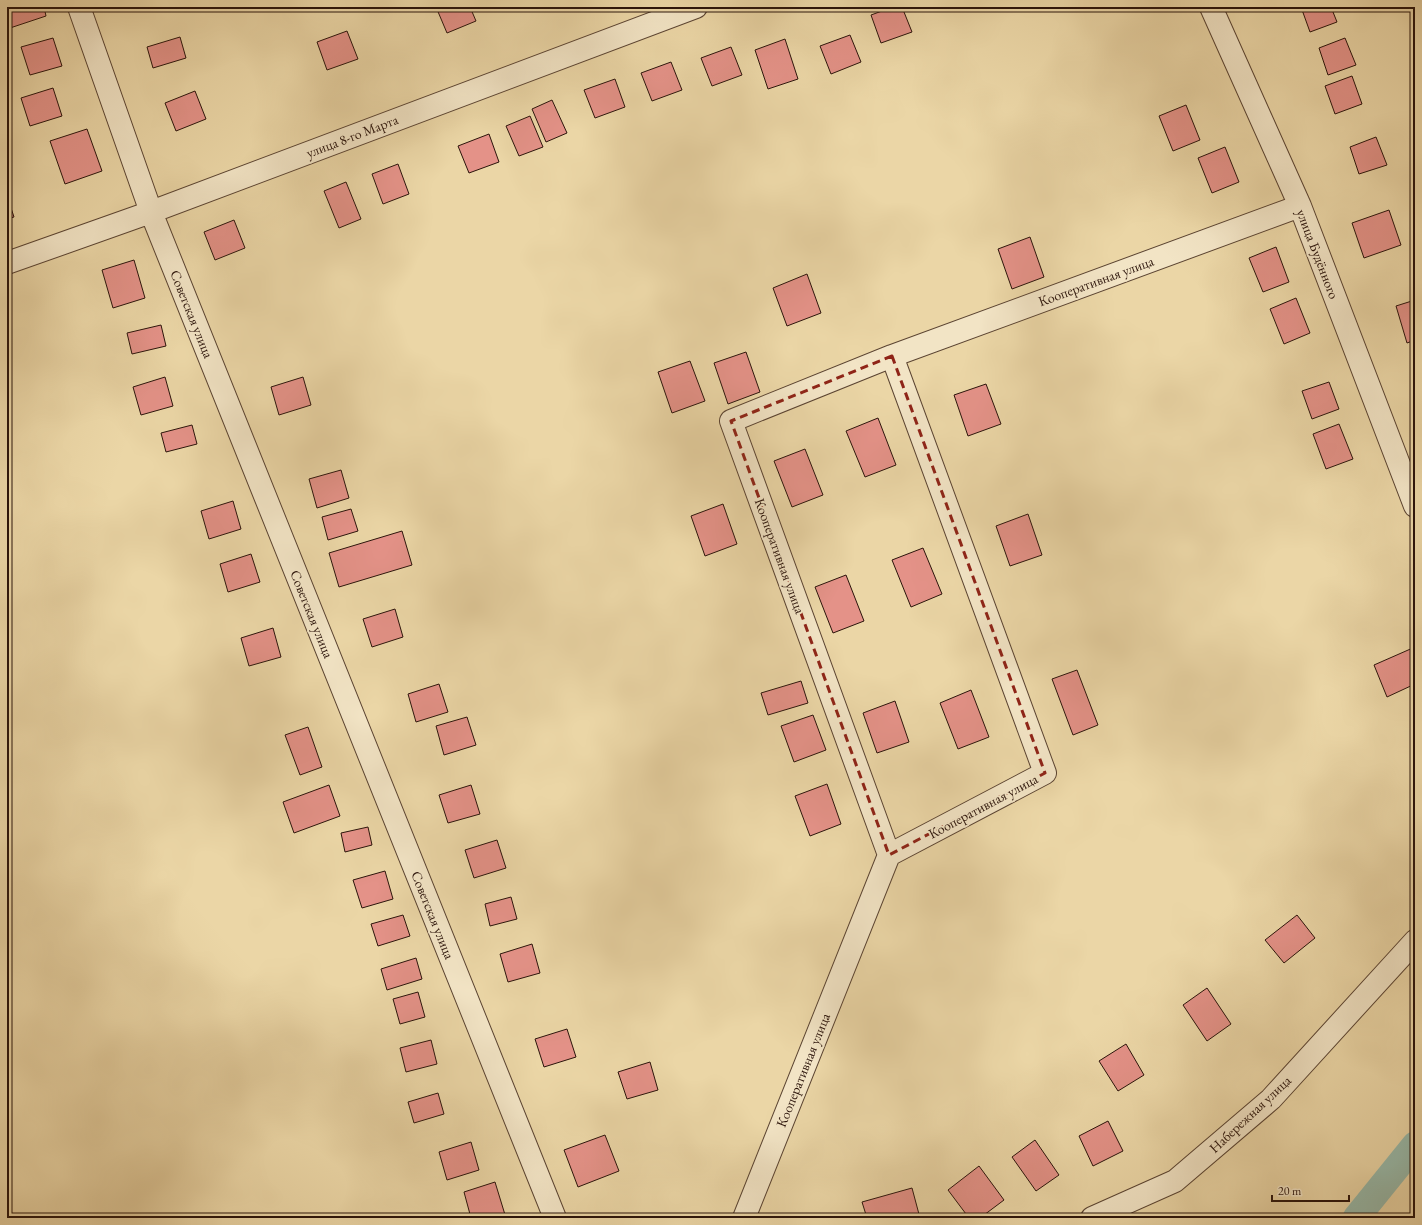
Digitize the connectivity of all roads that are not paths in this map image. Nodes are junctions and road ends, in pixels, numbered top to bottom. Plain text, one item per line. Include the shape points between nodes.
1 (79, 7) edge
2 (696, 7) edge
3 (1211, 7) edge
4 (1300, 206) junction
5 (151, 212) junction
6 (7, 263) edge
7 (892, 356) junction
8 (1415, 506) edge
9 (889, 855) junction
10 (1415, 941) edge
11 (555, 1218) edge
12 (744, 1218) edge
13 (1092, 1218) edge

1 - 5 street, Советская улица
2 - 5 street, улица 8-го Марта
3 - 4 street, улица Будённого
4 - 7 street, Кооперативная улица
4 - 8 street, улица Будённого
5 - 6 street, улица 8-го Марта
5 - 11 street, Советская улица
7 - 9 street, Кооперативная улица via 1046,773
7 - 9 street, Кооперативная улица via 731,421
9 - 12 street, Кооперативная улица
10 - 13 street, Набережная улица via 1271,1099 1175,1181

